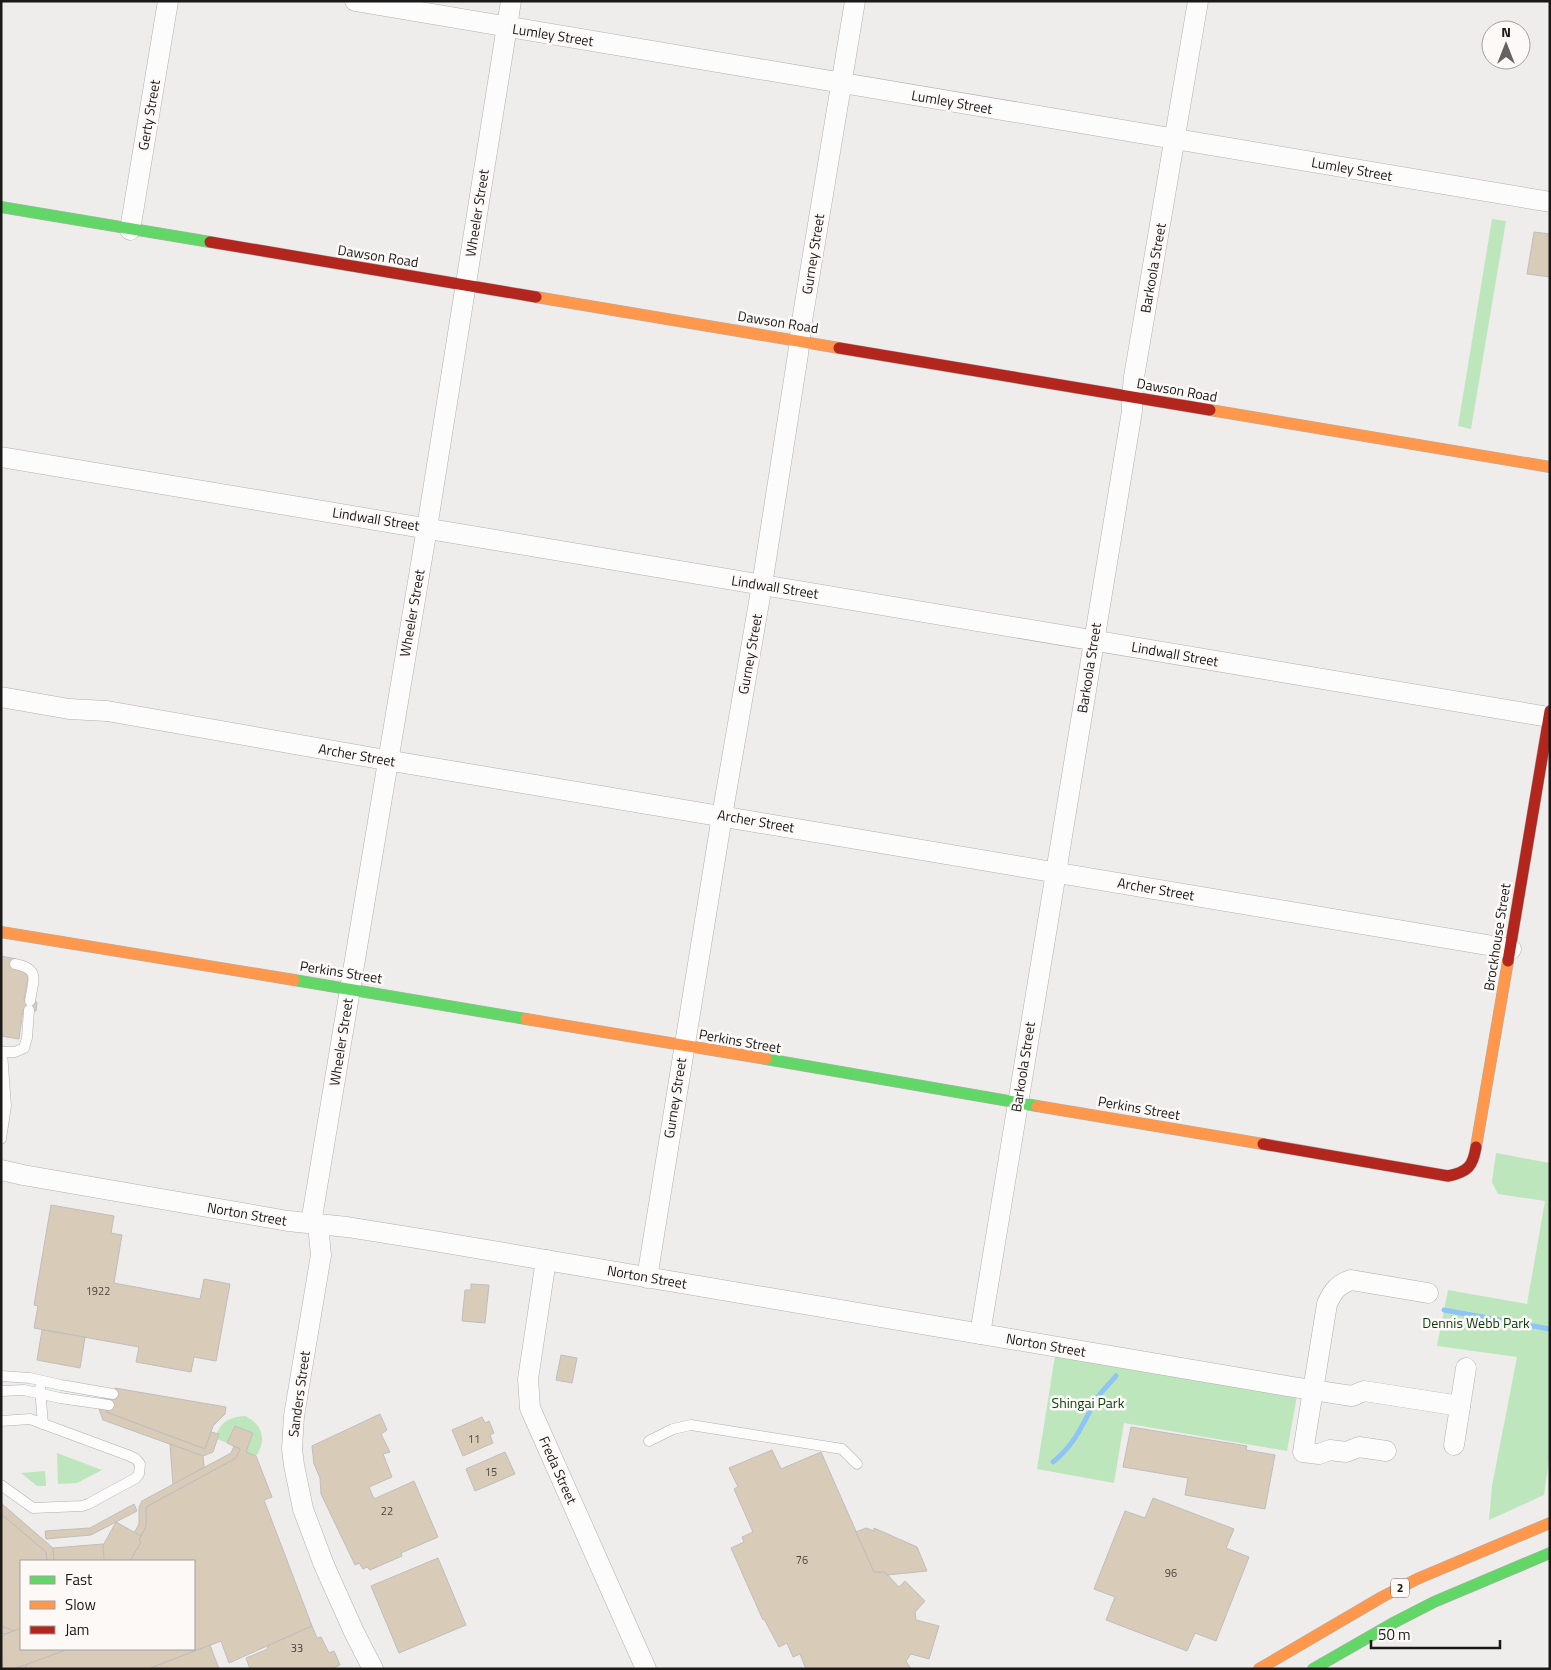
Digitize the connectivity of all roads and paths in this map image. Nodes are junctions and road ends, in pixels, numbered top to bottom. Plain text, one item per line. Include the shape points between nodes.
1 (168, 1) edge
2 (355, 1) edge
3 (511, 1) edge
4 (855, 1) edge
5 (1198, 1) edge
6 (506, 27) junction
7 (841, 83) junction
8 (1174, 139) junction
9 (1550, 202) edge
10 (1, 208) edge
11 (130, 230) junction
12 (466, 286) junction
13 (800, 341) junction
14 (1132, 397) junction
15 (1, 458) edge
16 (1550, 467) edge
17 (427, 528) junction
18 (762, 585) junction
19 (1094, 640) junction
20 (1, 697) edge
21 (1549, 714) edge
22 (388, 760) junction
23 (722, 816) junction
24 (1055, 872) junction
25 (1, 932) edge
26 (1511, 948) junction
27 (15, 964) dead end
28 (350, 988) junction
29 (684, 1046) junction
30 (2, 1052) edge
31 (1018, 1103) junction
32 (1, 1140) edge
33 (1471, 1167) joint
34 (1, 1170) edge
35 (315, 1224) junction
36 (546, 1260) junction
37 (647, 1278) junction
38 (1428, 1293) dead end
39 (980, 1334) junction
40 (1466, 1368) dead end
41 (1, 1376) edge
42 (40, 1380) junction
43 (1, 1390) edge
44 (1314, 1390) junction
45 (41, 1393) junction
46 (113, 1394) dead end
47 (109, 1404) dead end
48 (1460, 1406) junction
49 (1, 1421) edge
50 (43, 1424) junction
51 (649, 1441) dead end
52 (1454, 1445) dead end
53 (1386, 1451) dead end
54 (857, 1464) dead end
55 (1, 1485) edge
56 (1550, 1523) edge
57 (1550, 1553) edge
58 (373, 1669) edge
59 (646, 1669) edge
60 (1259, 1669) edge
61 (1313, 1669) edge

1 - 11 street, Gerty Street
2 - 6 street, Lumley Street
3 - 6 street, Wheeler Street
4 - 7 street, Gurney Street
5 - 8 street, Barkoola Street
6 - 7 street, Lumley Street
6 - 12 street, Wheeler Street
7 - 8 street, Lumley Street
7 - 13 street, Gurney Street
8 - 9 street, Lumley Street
8 - 14 street, Barkoola Street
10 - 11 main road, Dawson Road
11 - 12 main road, Dawson Road
12 - 13 main road, Dawson Road
12 - 17 street, Wheeler Street
13 - 14 main road, Dawson Road
13 - 18 street, Gurney Street
14 - 16 main road, Dawson Road
14 - 19 street, Barkoola Street
15 - 17 street, Lindwall Street
17 - 18 street, Lindwall Street
17 - 22 street, Wheeler Street
18 - 19 street, Lindwall Street
18 - 23 street, Gurney Street
19 - 21 street, Lindwall Street
19 - 24 street, Barkoola Street
20 - 22 street, Archer Street via 69,709 107,711
21 - 26 main road, Brockhouse Street
22 - 23 street, Archer Street
22 - 28 street, Wheeler Street
23 - 24 street, Archer Street
23 - 29 street, Gurney Street
24 - 26 street, Archer Street
24 - 31 street, Barkoola Street
25 - 28 main road, Perkins Street
26 - 33 main road, Brockhouse Street
27 - 30 lane via 26,966 34,975 27,1038 24,1048
28 - 29 main road, Perkins Street
28 - 35 street, Wheeler Street
29 - 31 main road, Perkins Street
29 - 37 street, Gurney Street
30 - 32 lane via 6,1106
31 - 33 main road, Perkins Street via 1448,1176
31 - 39 street, Barkoola Street
34 - 35 street, Norton Street
35 - 36 street, Norton Street
35 - 58 street, Sanders Street via 321,1255 294,1416 294,1465 303,1509 324,1565
36 - 37 street, Norton Street
36 - 59 street, Freda Street via 528,1379 530,1408
37 - 39 street, Norton Street
38 - 44 street via 1351,1280 1340,1284 1327,1304
39 - 44 street, Norton Street
40 - 48 street
41 - 42 lane
42 - 45 lane
42 - 46 lane
43 - 45 lane
44 - 48 street, Norton Street via 1352,1396 1364,1391
44 - 53 street via 1304,1452 1346,1452 1359,1447
45 - 47 lane
45 - 50 lane
48 - 52 street
49 - 50 lane via 30,1419
50 - 55 lane via 136,1459 140,1464 139,1474 130,1482 82,1506 33,1508
51 - 54 lane via 691,1425 842,1449
56 - 60 main road, 2 via 1417,1579
57 - 61 main road, 2 via 1434,1602

